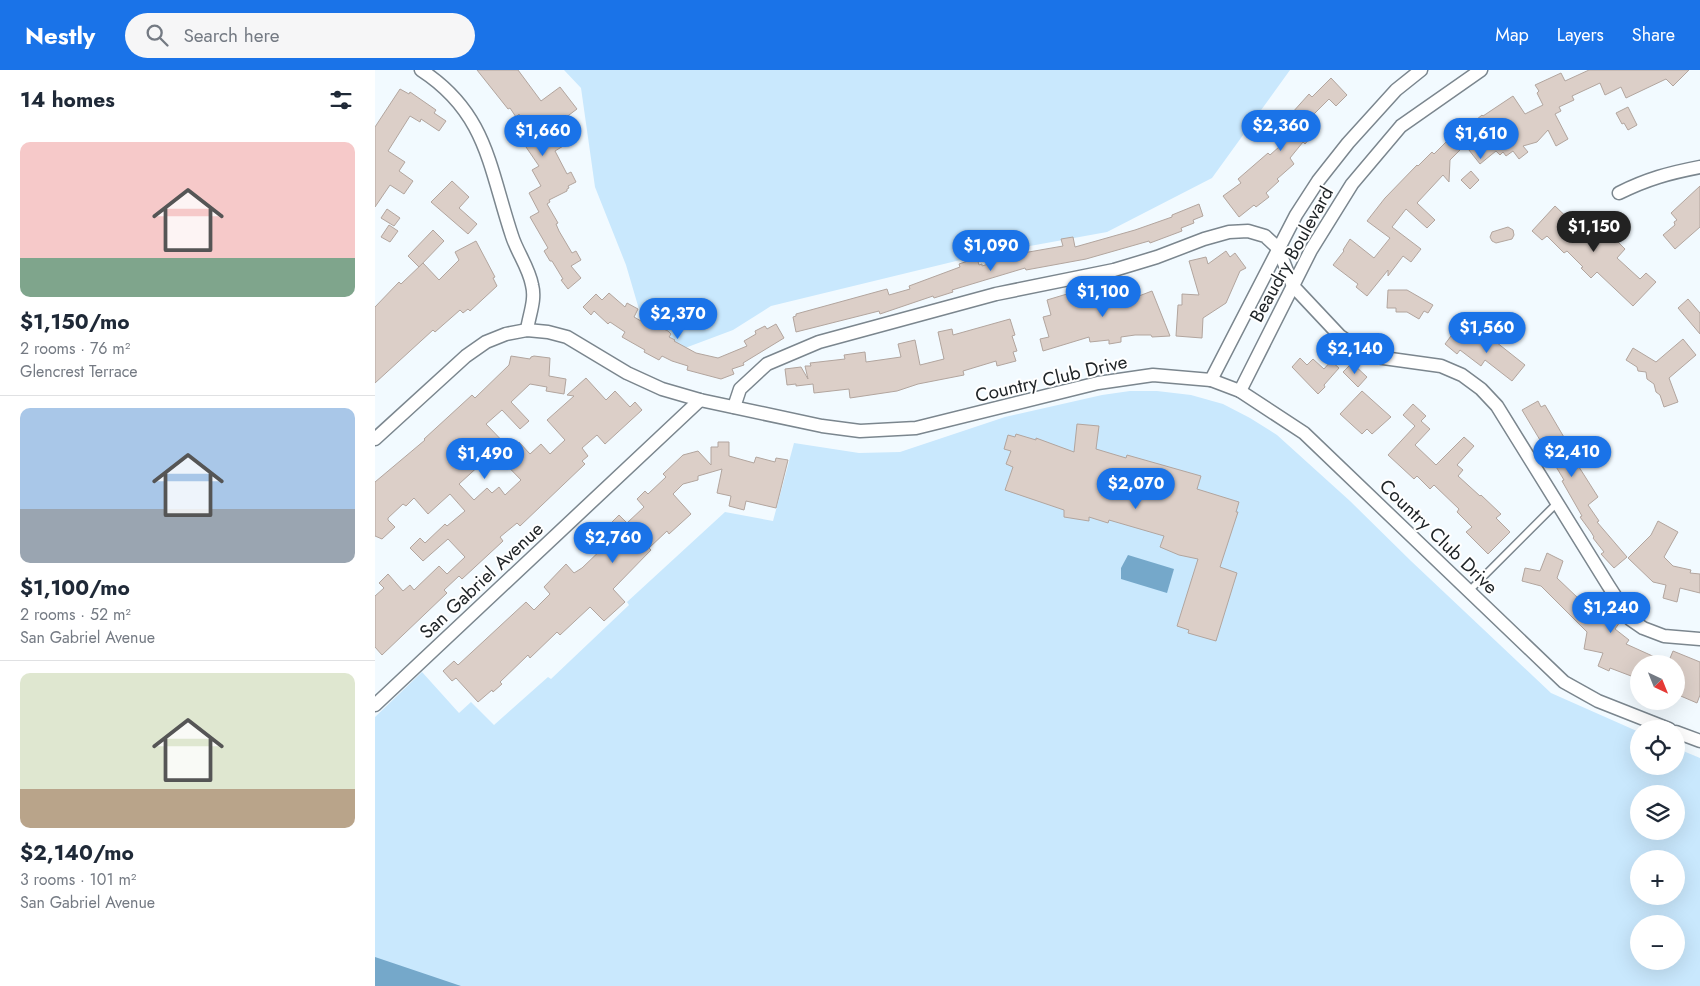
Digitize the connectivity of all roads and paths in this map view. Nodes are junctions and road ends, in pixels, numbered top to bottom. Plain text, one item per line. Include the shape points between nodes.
1 (421, 70) edge
2 (1421, 70) edge
3 (1481, 70) edge
4 (1700, 167) edge
5 (1619, 193) dead end
6 (1279, 248) junction
7 (1293, 286) junction
8 (527, 330) junction
9 (1211, 380) junction
10 (1239, 391) junction
11 (700, 400) junction
12 (734, 407) junction
13 (375, 439) edge
14 (1557, 503) junction
15 (1469, 591) junction
16 (1700, 639) edge
17 (375, 705) edge
18 (1646, 720) edge
19 (1685, 735) edge
20 (1700, 741) edge

1 - 8 street via 438,81 459,102 473,121 489,157 512,238 533,284
2 - 6 street, Beaudry Boulevard via 1396,90 1348,143 1318,181
3 - 7 street, Beaudry Boulevard via 1401,126 1351,184
4 - 5 street via 1643,181
6 - 7 street
6 - 9 street, Beaudry Boulevard
6 - 12 street via 1265,236 1248,231 1229,232 1114,270 996,294 819,342 767,364 740,390
7 - 10 street, Beaudry Boulevard
7 - 14 street via 1340,336 1369,356 1441,366 1481,388 1497,406
8 - 11 street, Country Club Drive via 567,337 627,373 662,389
8 - 13 street, Country Club Drive via 506,334 473,351
9 - 10 street, Country Club Drive
9 - 12 street, Country Club Drive via 1153,375 1098,383 916,428 860,431
10 - 15 street, Country Club Drive via 1304,434
11 - 12 street, Country Club Drive
11 - 17 street, San Gabriel Avenue
14 - 15 lane
14 - 16 street via 1630,618 1643,628 1664,636
15 - 18 street, Country Club Drive via 1564,682 1598,701
19 - 20 street

